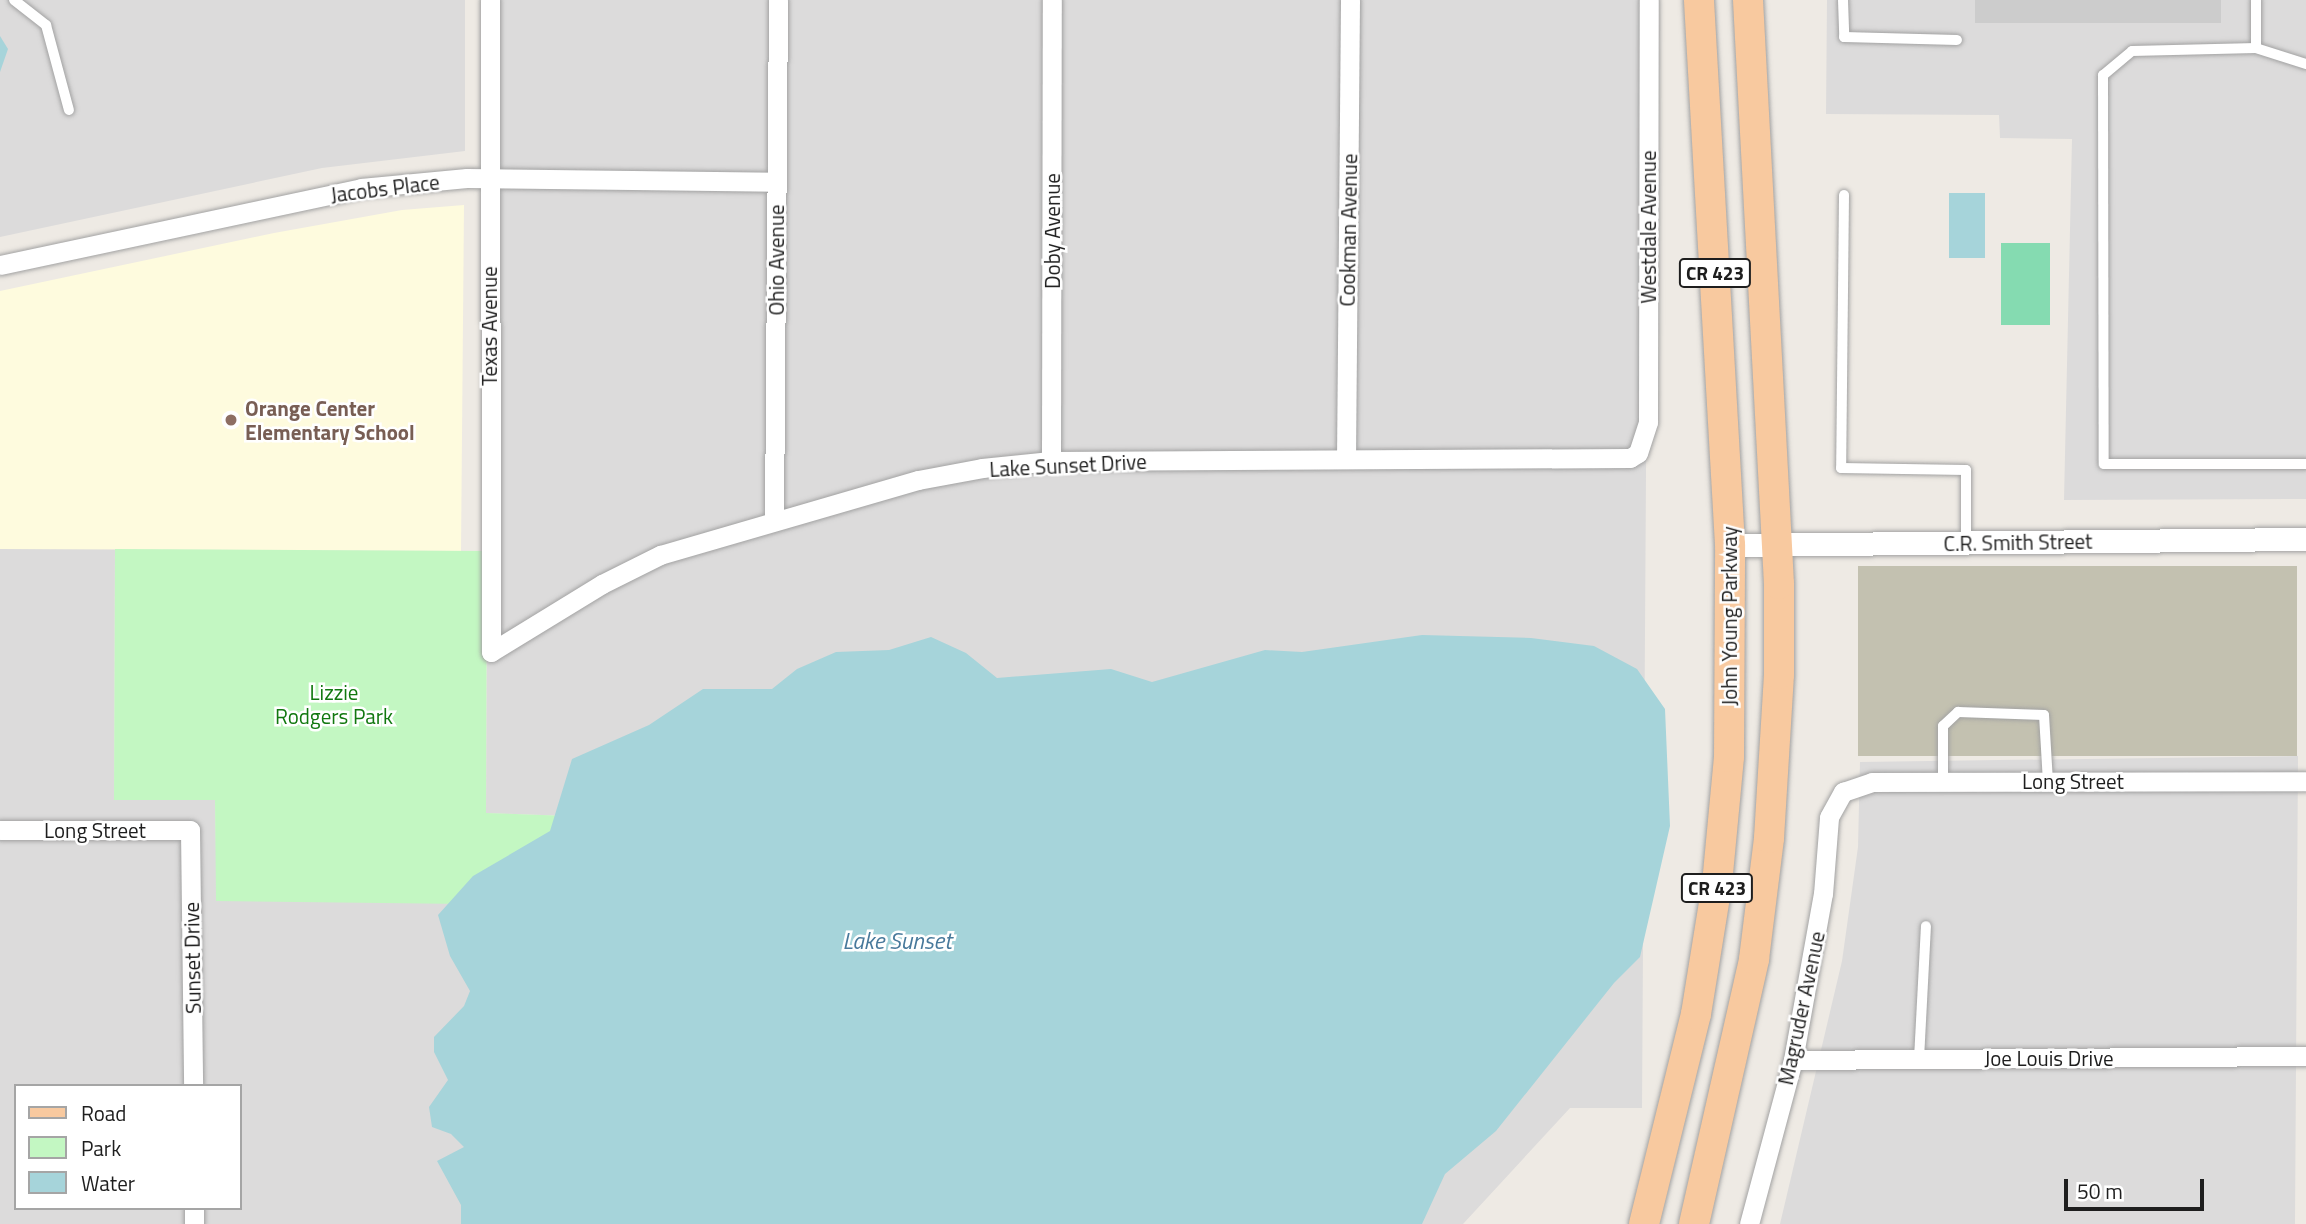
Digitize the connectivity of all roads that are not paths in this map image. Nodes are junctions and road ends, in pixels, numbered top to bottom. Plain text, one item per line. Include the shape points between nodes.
1 (14, 0) edge
2 (490, 0) edge
3 (778, 0) edge
4 (1052, 0) edge
5 (1350, 0) edge
6 (1649, 0) edge
7 (1699, 0) edge
8 (1748, 0) edge
9 (1843, 0) edge
10 (2256, 0) edge
11 (1958, 40) dead end
12 (2256, 48) junction
13 (2306, 64) edge
14 (69, 110) dead end
15 (489, 178) junction
16 (776, 183) junction
17 (1844, 195) dead end
18 (0, 265) edge
19 (1638, 453) joint
20 (1346, 459) junction
21 (1051, 461) junction
22 (2306, 464) edge
23 (774, 520) junction
24 (2306, 539) edge
25 (1966, 542) junction
26 (1777, 544) junction
27 (1730, 545) junction
28 (491, 652) joint
29 (2306, 781) edge
30 (1943, 782) junction
31 (2048, 782) junction
32 (1843, 792) joint
33 (0, 830) edge
34 (190, 830) joint
35 (1926, 926) dead end
36 (2306, 1056) edge
37 (1919, 1059) junction
38 (1793, 1060) junction
39 (193, 1084) edge
40 (1644, 1224) edge
41 (1694, 1224) edge
42 (1749, 1224) edge

1 - 14 lane via 46,25
2 - 15 street, Texas Avenue
3 - 16 street, Ohio Avenue
4 - 21 street, Doby Avenue
5 - 20 street, Cookman Avenue
6 - 19 street, Westdale Avenue via 1648,422
7 - 27 main road, John Young Parkway / CR 423
8 - 26 main road, CR 423
9 - 11 lane via 1844,37
10 - 12 lane
12 - 13 lane
12 - 22 lane via 2132,51 2103,75 2104,464
15 - 16 street, Jacobs Place
15 - 18 street, Jacobs Place via 361,188
15 - 28 street, Texas Avenue
16 - 23 street, Ohio Avenue
17 - 25 lane via 1841,468 1966,470
19 - 20 street, Lake Sunset Drive via 1621,460
20 - 21 street, Lake Sunset Drive
21 - 23 street, Lake Sunset Drive via 918,480
23 - 28 street, Lake Sunset Drive via 660,555 602,584
24 - 25 street, C.R. Smith Street
25 - 26 street, C.R. Smith Street
26 - 27 street, C.R. Smith Street
26 - 41 main road, CR 423 via 1779,674 1763,899 1742,1025
27 - 40 main road, John Young Parkway / CR 423 via 1732,681 1717,884 1683,1073
29 - 31 street, Long Street
30 - 31 street, Long Street
30 - 31 lane via 1943,726 1958,712 2044,715
30 - 32 street, Long Street via 1872,782
32 - 38 street, Magruder Avenue via 1829,817 1824,894
33 - 34 street, Long Street
34 - 39 street, Sunset Drive
35 - 37 lane
36 - 37 street, Joe Louis Drive
37 - 38 street, Joe Louis Drive
38 - 42 street, Magruder Avenue

